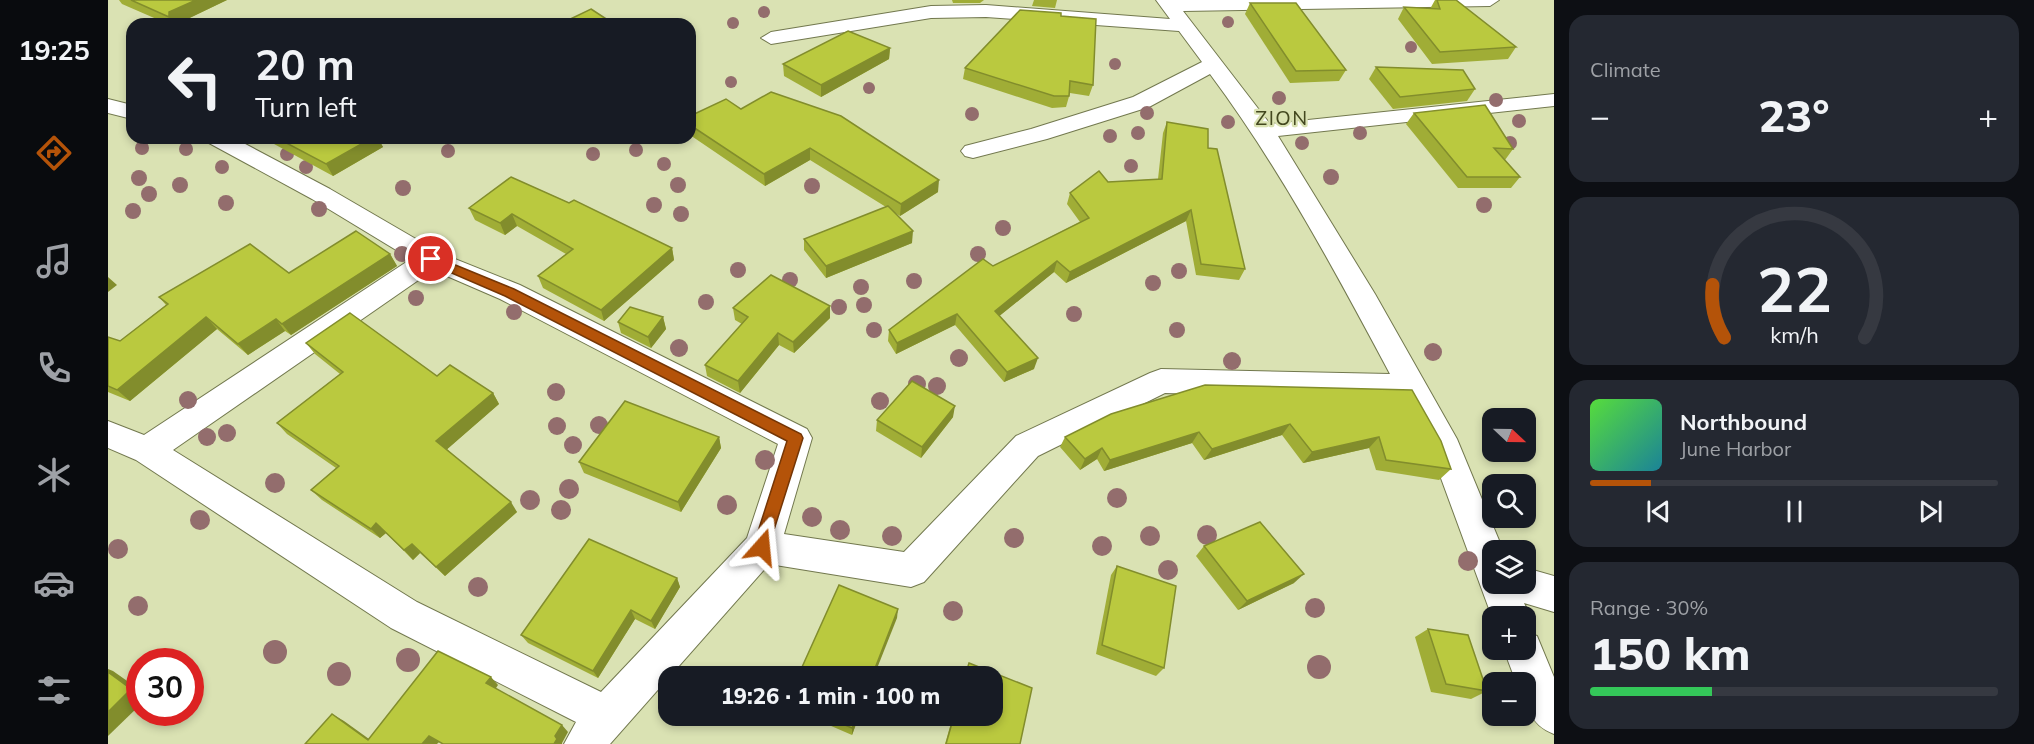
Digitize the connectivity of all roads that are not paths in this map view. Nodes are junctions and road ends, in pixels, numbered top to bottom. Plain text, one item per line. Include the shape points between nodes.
1 (1490, 0) edge
2 (1172, 11) edge
3 (771, 39) dead end
4 (1214, 64) junction
5 (1554, 100) edge
6 (108, 106) edge
7 (126, 110) edge
8 (1264, 131) junction
9 (228, 144) edge
10 (973, 151) dead end
11 (431, 259) junction
12 (1413, 387) junction
13 (108, 434) edge
14 (147, 450) junction
15 (1482, 542) edge
16 (762, 547) junction
17 (1536, 589) edge
18 (1554, 594) edge
19 (1527, 660) edge
20 (1554, 714) edge
21 (596, 730) edge

1 - 2 street
2 - 3 street via 932,12
2 - 4 street
4 - 8 street
4 - 10 street via 1141,102
5 - 8 street
6 - 7 street
8 - 12 street
9 - 11 street
11 - 14 street
11 - 16 street via 510,292 796,438
12 - 15 street via 1446,449
12 - 16 street via 1161,381 1027,446 911,570
13 - 14 street
14 - 21 street via 404,615
16 - 21 street
17 - 18 street
19 - 20 street

